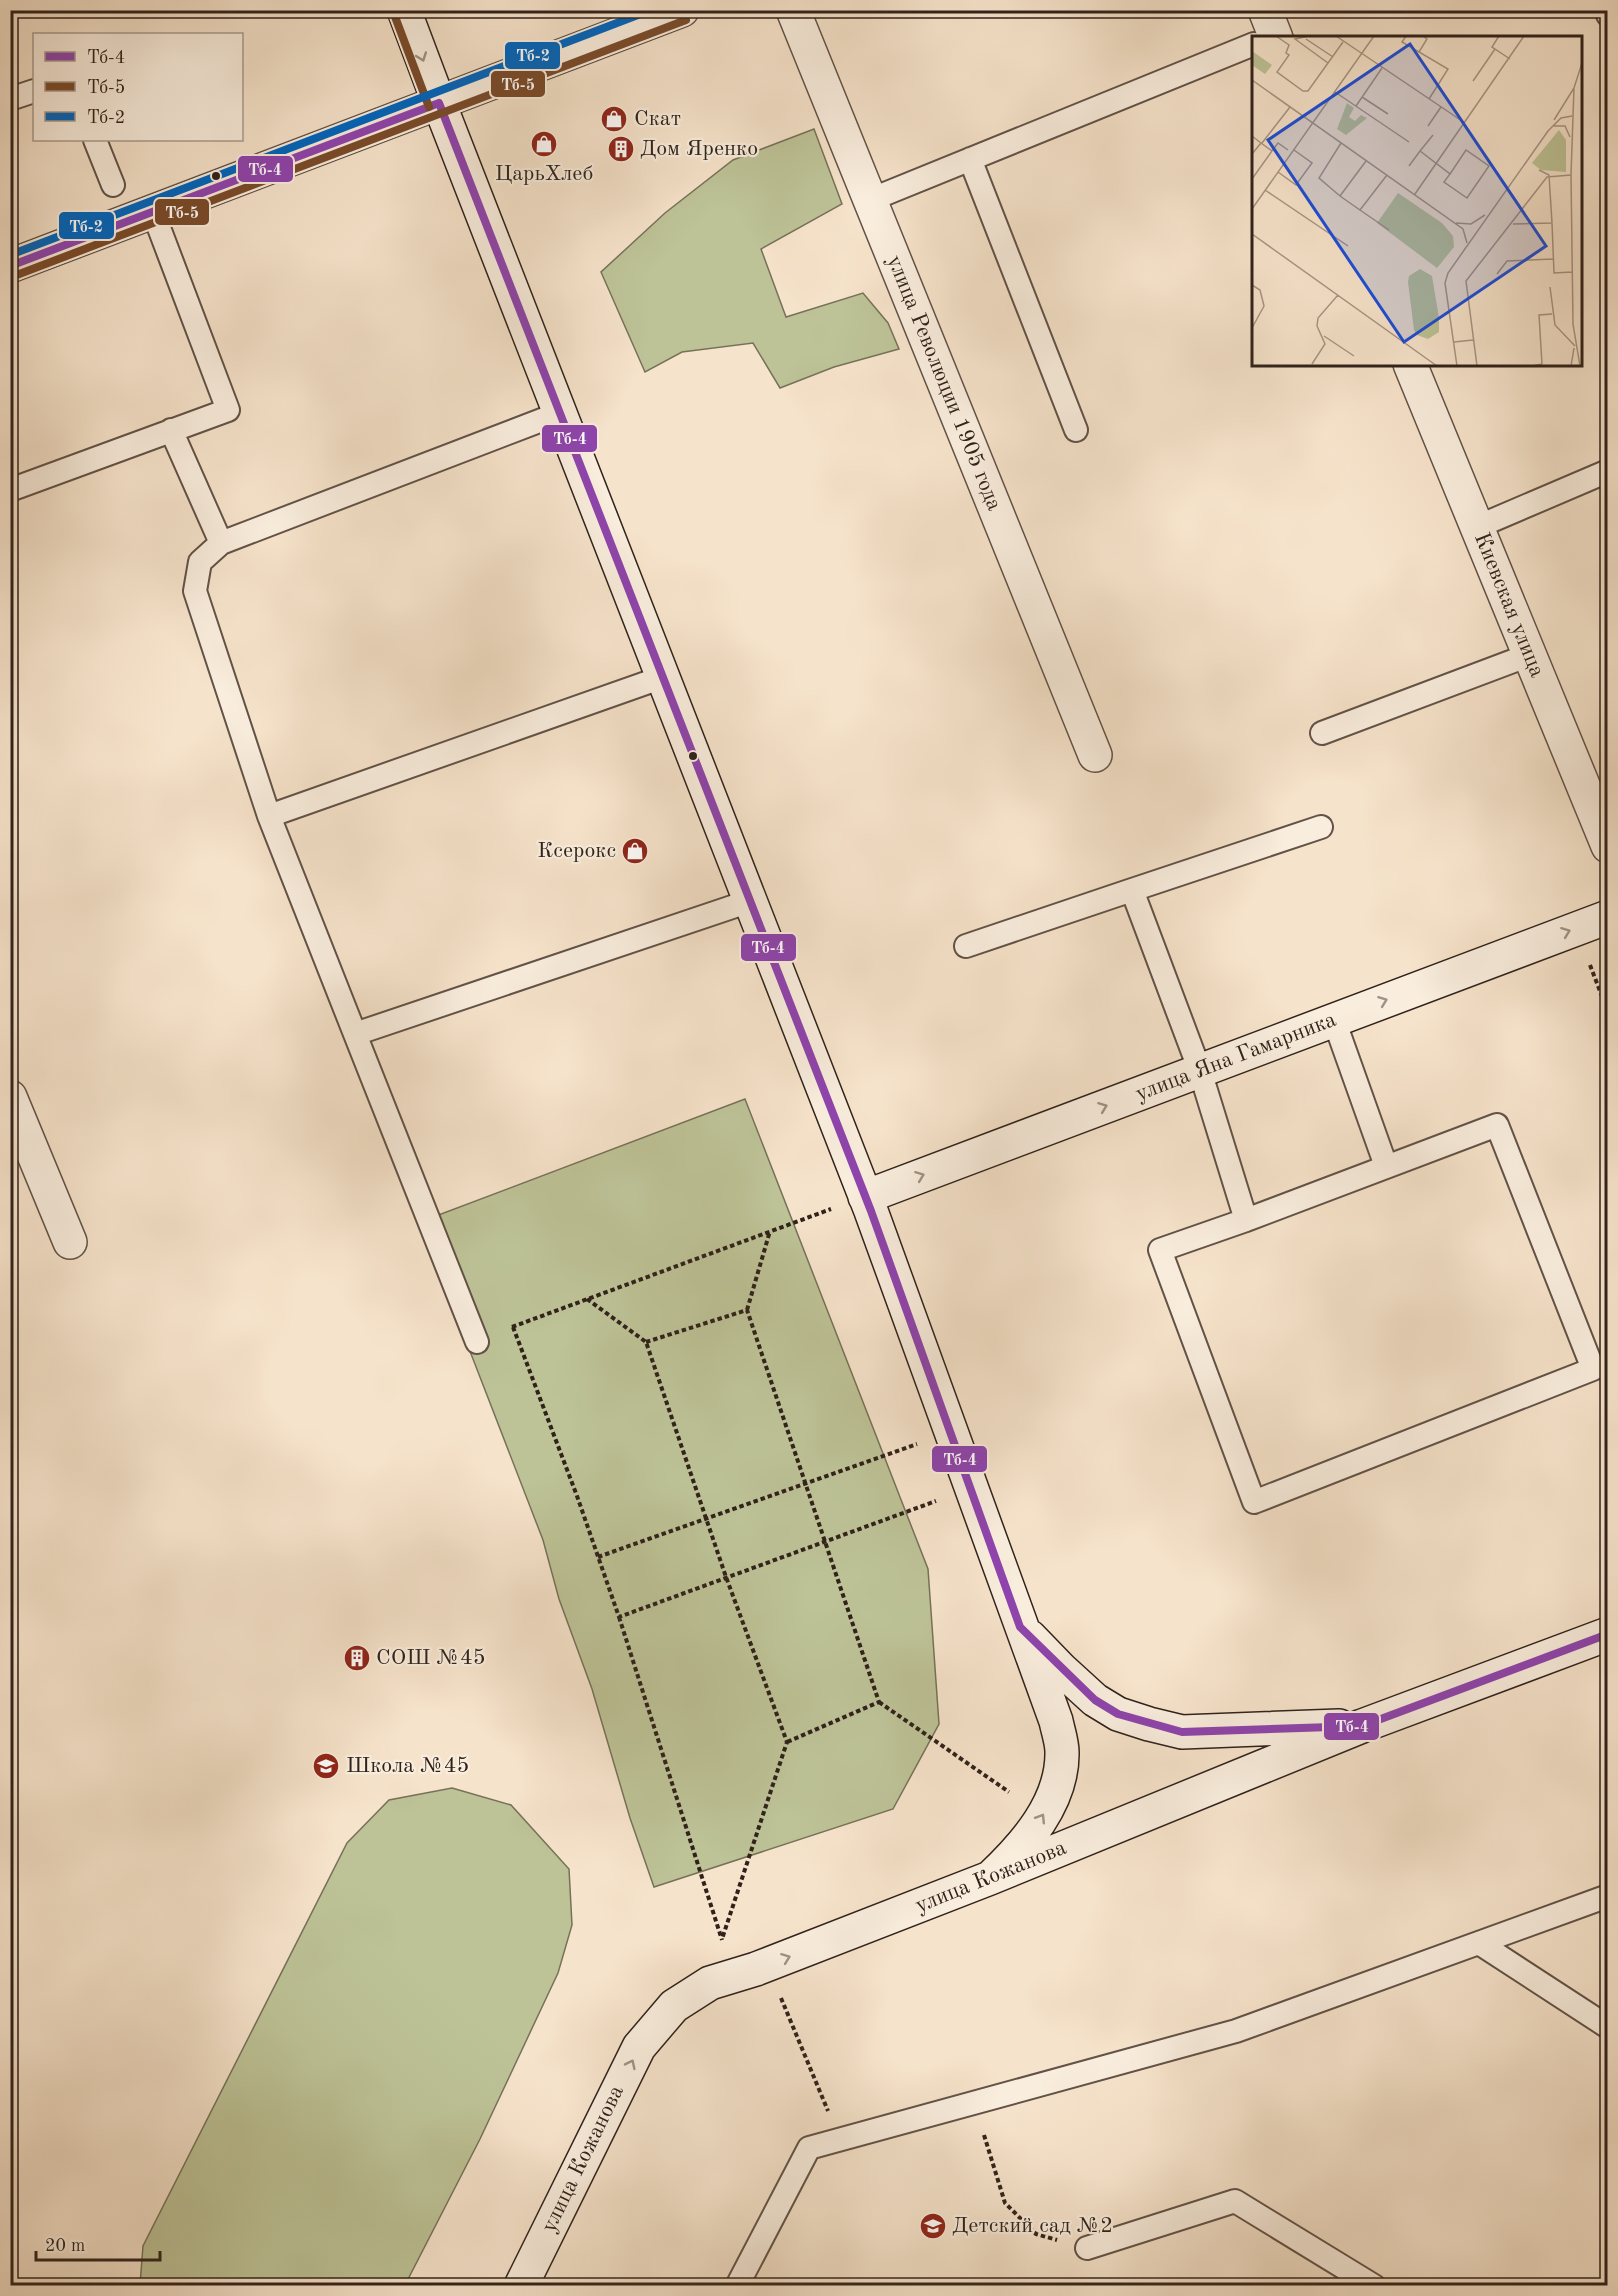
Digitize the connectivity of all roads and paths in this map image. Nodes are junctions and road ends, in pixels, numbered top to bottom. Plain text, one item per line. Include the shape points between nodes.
1 (404, 10) edge
2 (682, 10) edge
3 (793, 10) edge
4 (1606, 10) edge
5 (1608, 15) edge
6 (1252, 40) edge
7 (33, 91) edge
8 (10, 99) edge
9 (439, 103) junction
10 (95, 141) edge
11 (970, 159) junction
12 (112, 185) dead end
13 (870, 200) junction
14 (153, 212) junction
15 (10, 266) edge
16 (1411, 366) edge
17 (560, 413) junction
18 (171, 430) junction
19 (1076, 430) dead end
20 (1608, 471) edge
21 (10, 490) edge
22 (1477, 527) junction
23 (222, 543) junction
24 (1529, 655) junction
25 (663, 676) junction
26 (1322, 733) dead end
27 (1095, 755) dead end
28 (269, 816) junction
29 (1321, 826) dead end
30 (1608, 846) edge
31 (1132, 890) junction
32 (750, 901) junction
33 (1608, 917) edge
34 (966, 946) dead end
35 (1589, 962) dead end
36 (1608, 1012) edge
37 (1334, 1020) junction
38 (355, 1034) junction
39 (1200, 1071) junction
40 (10, 1097) edge
41 (1386, 1166) junction
42 (865, 1197) junction
43 (1246, 1220) junction
44 (770, 1231) junction
45 (70, 1242) dead end
46 (587, 1299) junction
47 (747, 1310) junction
48 (513, 1327) junction
49 (477, 1342) joint
50 (646, 1342) junction
51 (927, 1441) dead end
52 (805, 1482) junction
53 (936, 1501) dead end
54 (706, 1518) junction
55 (825, 1541) junction
56 (598, 1557) junction
57 (726, 1576) junction
58 (618, 1617) junction
59 (1020, 1627) junction
60 (1608, 1634) edge
61 (879, 1702) junction
62 (1362, 1725) junction
63 (787, 1742) junction
64 (1009, 1792) dead end
65 (990, 1878) junction
66 (1608, 1896) edge
67 (1479, 1943) junction
68 (780, 1995) dead end
69 (1608, 2026) edge
70 (975, 2103) junction
71 (839, 2140) junction
72 (1088, 2248) joint
73 (521, 2286) edge
74 (738, 2286) edge
75 (1374, 2286) edge

1 -> 9 street
2 - 9 street
3 - 13 street, улица Революции 1905 года
4 - 5 lane
6 - 11 lane
7 - 8 lane
9 - 14 street
9 - 17 street
10 - 12 lane
11 - 13 lane
11 - 19 lane
13 - 27 street, улица Революции 1905 года
14 - 15 street
14 - 18 lane via 228,410
16 - 22 street, Киевская улица
17 - 23 lane
17 - 25 street
18 - 21 lane
18 - 23 lane
20 - 22 lane
22 - 24 street, Киевская улица
23 - 28 lane via 200,562 195,591
24 - 26 lane
24 - 30 street, Киевская улица
25 - 28 lane
25 - 32 street
28 - 38 lane
29 - 31 lane
31 - 34 lane
31 - 39 lane
32 - 38 lane
32 - 42 street
37 -> 33 street, улица Яна Гамарника
35 - 36 path
37 - 39 street, улица Яна Гамарника
37 - 41 lane
38 - 49 lane
42 -> 39 street, улица Яна Гамарника
39 - 43 lane
40 - 45 street
41 - 43 lane
41 - 43 lane via 1497,1125 1593,1369 1254,1502 1160,1250
42 - 44 path
42 - 59 street
44 - 46 path
44 - 47 path
46 - 48 path
46 - 50 path
47 - 50 path
47 - 52 path
48 - 49 path
48 - 56 path
50 - 54 path
51 - 52 path
52 - 54 path
52 - 55 path
53 - 55 path
54 - 56 path
54 - 57 path
55 - 57 path
55 - 61 path
56 - 58 path
57 - 58 path
57 - 63 path
58 - 63 path via 722,1939
59 - 62 street via 1095,1700 1118,1714 1149,1724 1182,1732
65 -> 59 street via 1027,1840 1048,1806 1062,1754 1056,1721
60 - 62 street, улица Кожанова
61 - 63 path
61 - 64 path
62 - 65 street, улица Кожанова
73 -> 65 street, улица Кожанова via 639,2048 674,2006 710,1983 756,1969
66 - 67 lane
67 - 69 lane
67 - 70 lane via 1236,2031
68 - 71 path
70 - 71 lane
70 - 72 path via 1005,2203 1036,2234
71 - 74 lane via 809,2148
72 - 75 lane via 1235,2201

